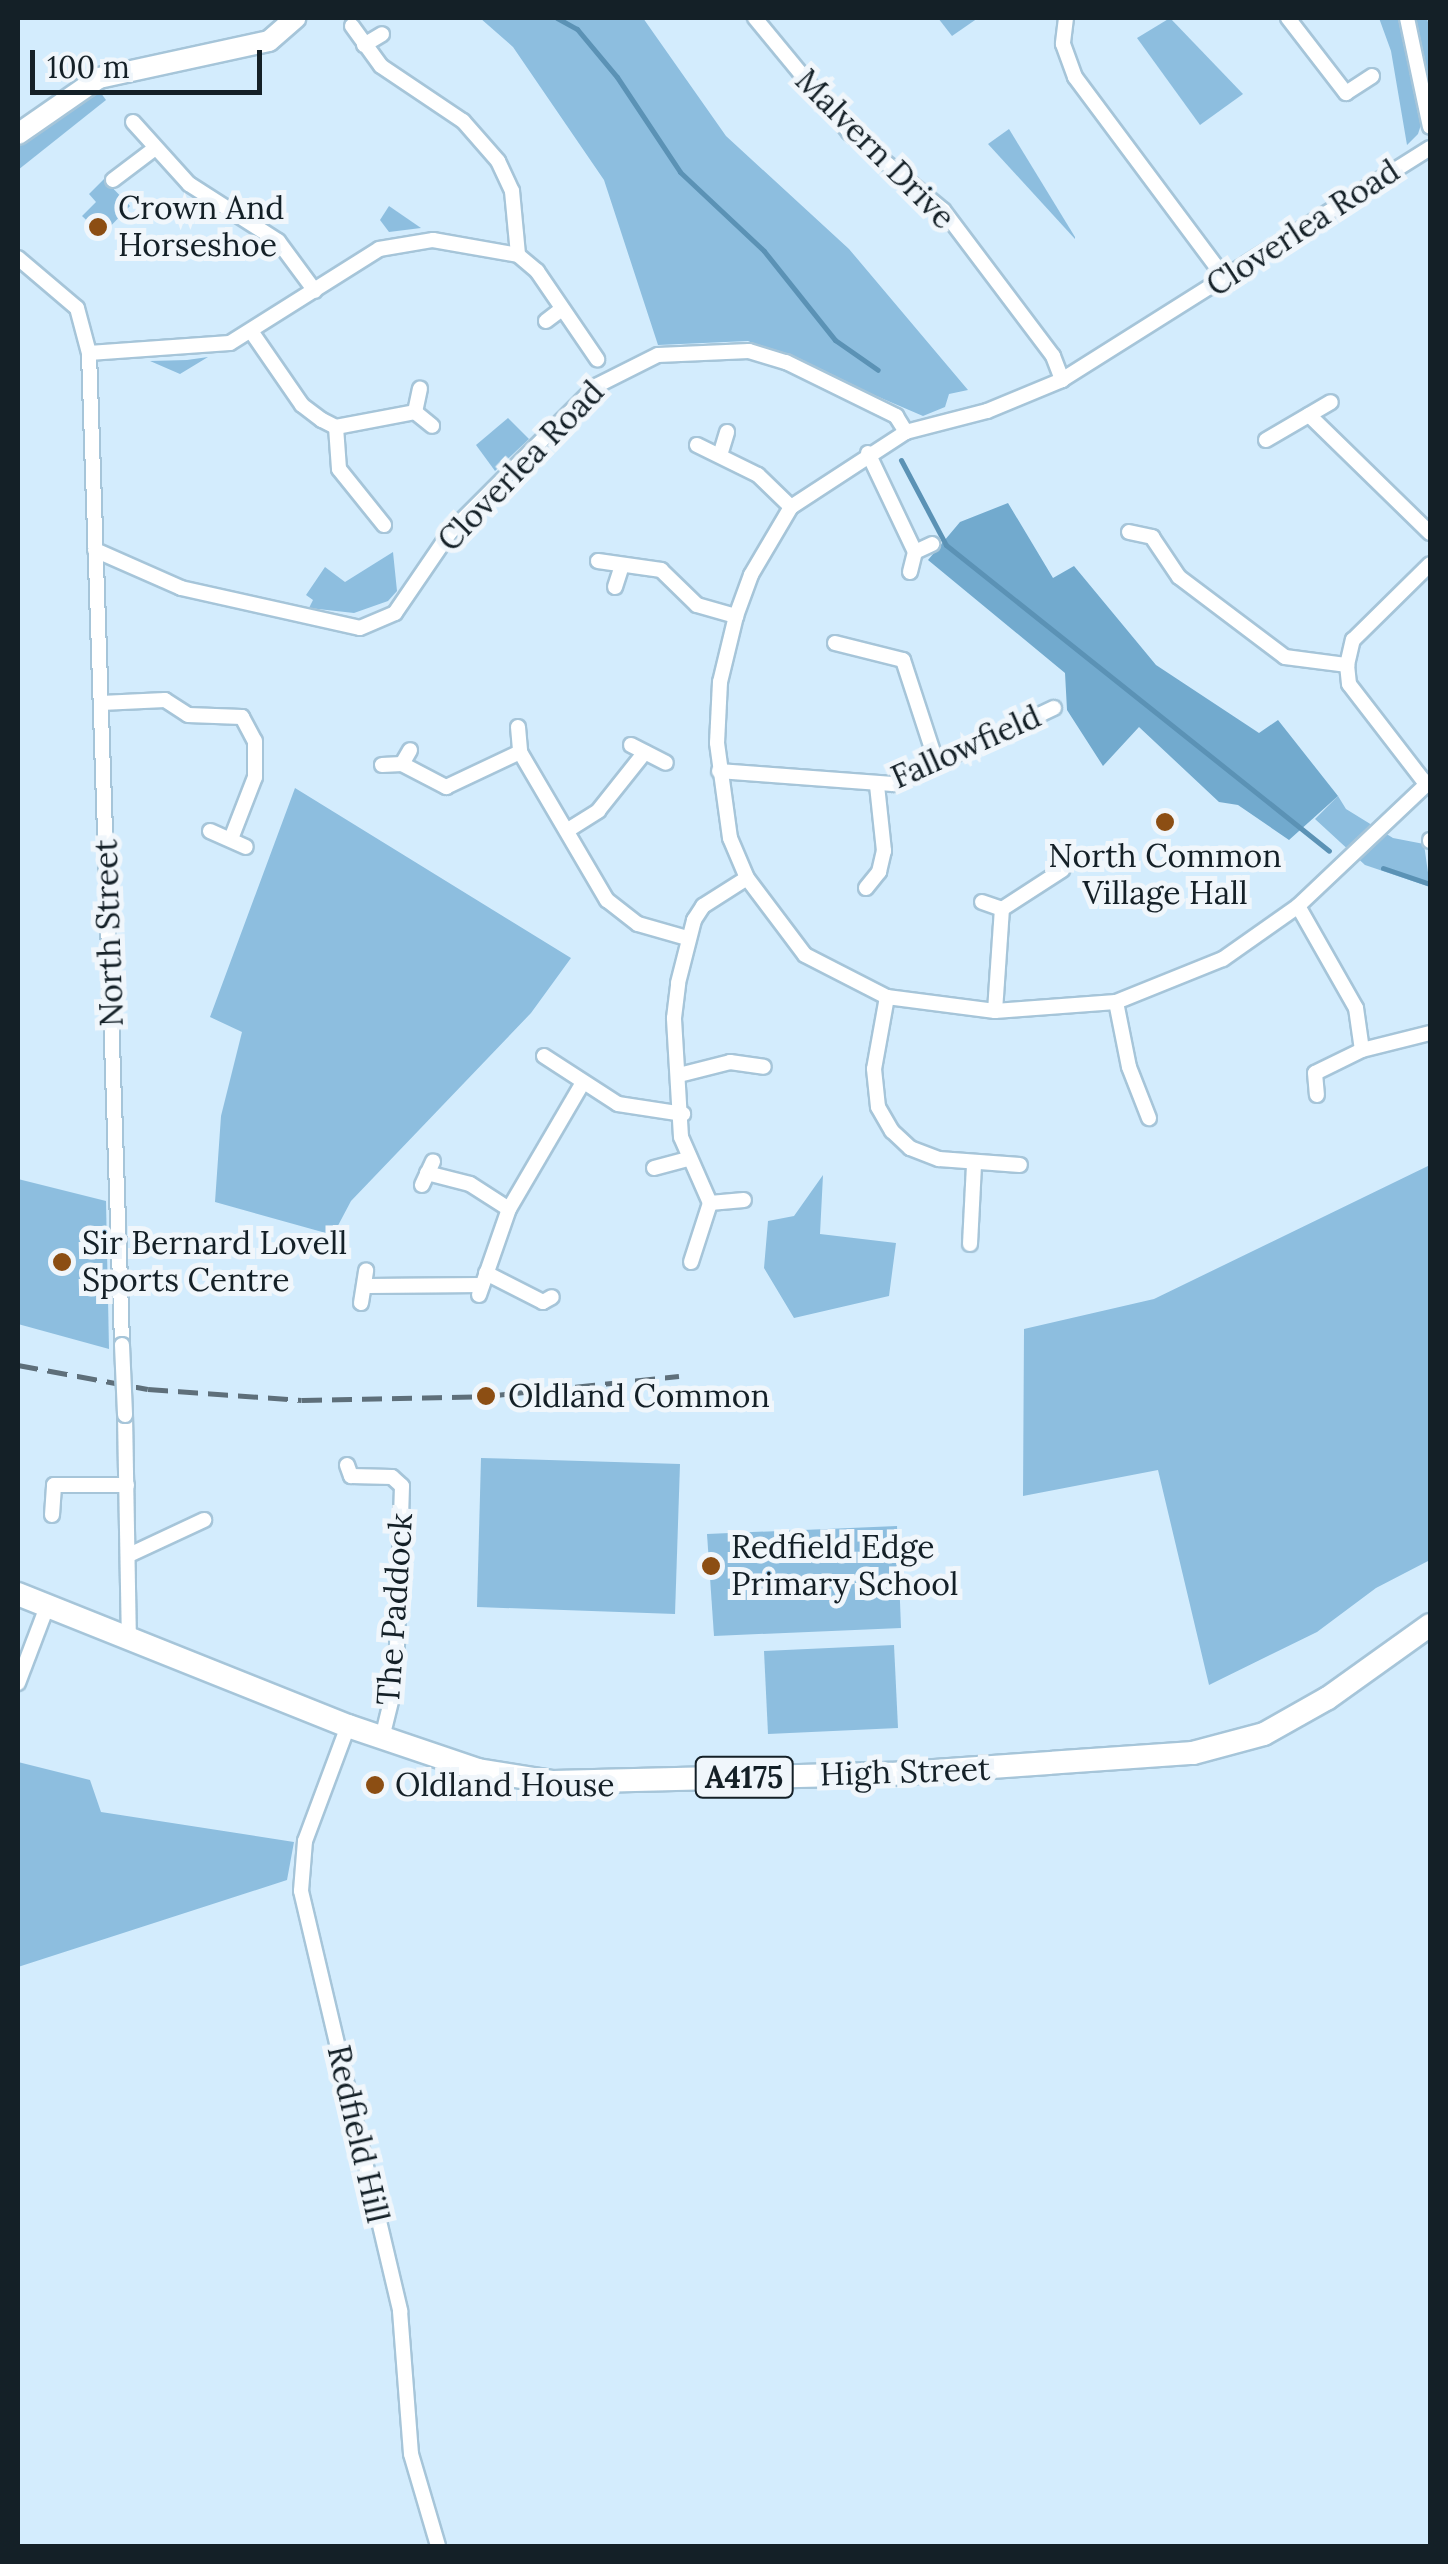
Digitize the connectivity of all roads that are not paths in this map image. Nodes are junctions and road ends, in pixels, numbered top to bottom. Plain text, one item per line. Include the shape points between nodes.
1 (295, 18) edge
2 (755, 18) edge
3 (1066, 18) edge
4 (1288, 18) edge
5 (1407, 18) edge
6 (352, 26) dead end
7 (382, 34) dead end
8 (364, 45) junction
9 (1372, 76) dead end
10 (133, 122) dead end
11 (1430, 127) edge
12 (18, 134) edge
13 (1430, 148) edge
14 (154, 150) junction
15 (113, 180) dead end
16 (518, 255) junction
17 (18, 258) edge
18 (1225, 278) junction
19 (314, 290) junction
20 (562, 309) junction
21 (546, 321) dead end
22 (253, 334) junction
23 (88, 353) junction
24 (597, 359) dead end
25 (1062, 380) junction
26 (420, 389) dead end
27 (1331, 402) dead end
28 (415, 412) junction
29 (1309, 415) junction
30 (432, 426) dead end
31 (336, 427) junction
32 (727, 432) dead end
33 (906, 432) junction
34 (1266, 440) dead end
35 (696, 445) dead end
36 (721, 452) junction
37 (868, 453) junction
38 (791, 508) junction
39 (384, 525) dead end
40 (1129, 532) dead end
41 (1430, 533) edge
42 (932, 544) dead end
43 (95, 550) junction
44 (915, 552) junction
45 (598, 560) dead end
46 (1430, 564) edge
47 (622, 565) junction
48 (910, 572) dead end
49 (615, 587) dead end
50 (736, 616) junction
51 (868, 631) dead end
52 (835, 643) dead end
53 (864, 648) junction
54 (1347, 664) junction
55 (101, 703) junction
56 (1054, 708) dead end
57 (518, 727) dead end
58 (1014, 727) junction
59 (1021, 743) dead end
60 (520, 752) junction
61 (666, 763) dead end
62 (937, 764) junction
63 (382, 765) dead end
64 (720, 771) junction
65 (1428, 782) edge
66 (877, 786) junction
67 (568, 830) junction
68 (210, 831) dead end
69 (231, 840) junction
70 (246, 847) dead end
71 (1062, 870) dead end
72 (748, 878) junction
73 (866, 888) dead end
74 (982, 902) dead end
75 (1298, 906) junction
76 (1002, 909) junction
77 (687, 938) junction
78 (887, 997) junction
79 (1116, 1002) junction
80 (995, 1011) junction
81 (1430, 1033) edge
82 (1362, 1050) junction
83 (544, 1056) dead end
84 (1385, 1060) dead end
85 (764, 1067) dead end
86 (679, 1074) junction
87 (582, 1084) junction
88 (1317, 1095) dead end
89 (683, 1114) junction
90 (1148, 1118) dead end
91 (687, 1159) junction
92 (1020, 1165) dead end
93 (974, 1166) junction
94 (654, 1168) dead end
95 (428, 1173) dead end
96 (744, 1200) dead end
97 (710, 1203) junction
98 (509, 1209) junction
99 (970, 1244) dead end
100 (692, 1262) dead end
101 (366, 1270) dead end
102 (482, 1284) junction
103 (368, 1286) junction
104 (552, 1297) dead end
105 (362, 1303) dead end
106 (347, 1465) dead end
107 (127, 1486) junction
108 (52, 1514) dead end
109 (204, 1520) dead end
110 (129, 1555) junction
111 (18, 1594) edge
112 (48, 1604) junction
113 (1430, 1625) edge
114 (129, 1638) junction
115 (18, 1683) edge
116 (348, 1726) junction
117 (382, 1738) junction
118 (438, 2546) edge

1 - 12 street via 269,41 99,78
2 - 25 street, Malvern Drive via 848,132 943,210 1053,356
3 - 18 street via 1063,44 1075,77
4 - 9 street via 1346,94
5 - 11 street
6 - 8 street
7 - 8 street
8 - 16 street via 381,66 463,121 498,161 512,192
10 - 14 street
13 - 18 street, Cloverlea Road
14 - 15 street
14 - 19 street via 189,184 278,242
16 - 19 street via 433,240 391,244
16 - 20 street
17 - 23 street, North Street via 77,308
18 - 25 street, Cloverlea Road
19 - 22 street
20 - 21 street
20 - 24 street
22 - 23 street via 199,350
22 - 31 street via 302,405
23 - 43 street, North Street
25 - 33 street, Cloverlea Road via 987,411
26 - 28 street
27 - 29 street
28 - 30 street
28 - 31 street
29 - 34 street
29 - 41 street
31 - 39 street via 339,469
32 - 36 street
33 - 37 street
33 - 43 street, Cloverlea Road via 896,416 786,362 748,351 658,355 596,386 451,530 395,613 360,628 181,588
35 - 36 street
36 - 38 street via 758,475
37 - 38 street
37 - 44 street
38 - 50 street via 751,575
40 - 54 street via 1152,536 1179,577 1284,657
42 - 44 street
43 - 55 street, North Street
44 - 48 street
45 - 47 street
46 - 54 street via 1354,640
47 - 49 street
47 - 50 street via 662,570 697,605
50 - 64 street via 720,682
51 - 53 street
52 - 53 street
53 - 62 street via 894,655 910,670
54 - 65 street via 1350,684
55 - 69 street via 166,700 188,714 242,716 256,741 255,777
55 - 107 street, North Street, bridge
56 - 58 street, Fallowfield
57 - 60 street
58 - 59 street
58 - 62 street, Fallowfield
60 - 63 street via 446,787 406,757
60 - 67 street
61 - 67 street via 638,749 598,811
62 - 66 street, Fallowfield
64 - 66 street, Fallowfield
64 - 72 street via 730,838
65 - 75 street
66 - 73 street, Fallowfield via 884,850
67 - 77 street via 607,900 638,924
68 - 69 street
69 - 70 street
71 - 76 street via 1038,873
72 - 77 street via 704,906
72 - 78 street via 805,955
74 - 76 street
75 - 79 street via 1224,959
75 - 82 street via 1356,1008
76 - 80 street
77 - 86 street via 674,1018
78 - 80 street
78 - 93 street via 876,1044 878,1107 910,1148
79 - 80 street
79 - 90 street
81 - 82 street
82 - 84 street
82 - 88 street via 1311,1069
83 - 87 street
85 - 86 street via 730,1062
86 - 89 street
87 - 89 street via 618,1104
87 - 98 street
89 - 91 street
91 - 94 street
91 - 97 street
92 - 93 street
93 - 99 street
95 - 98 street via 470,1184
96 - 97 street
97 - 100 street
98 - 102 street
101 - 103 street
102 - 103 street
102 - 104 street via 543,1302
103 - 105 street
106 - 117 street, The Paddock via 351,1476 392,1477 402,1486 396,1681
107 - 108 street via 54,1484
107 - 110 street, North Street
109 - 110 street
110 - 114 street, North Street
111 - 112 main road, High Street / A4175
112 - 114 main road, High Street / A4175
112 - 115 street
113 - 117 main road, High Street / A4175 via 1328,1698 1264,1734 1193,1754 910,1773 553,1782 478,1770
114 - 116 main road, High Street / A4175
116 - 117 main road, High Street / A4175
116 - 118 street, Redfield Hill via 305,1841 301,1891 400,2311 412,2454

